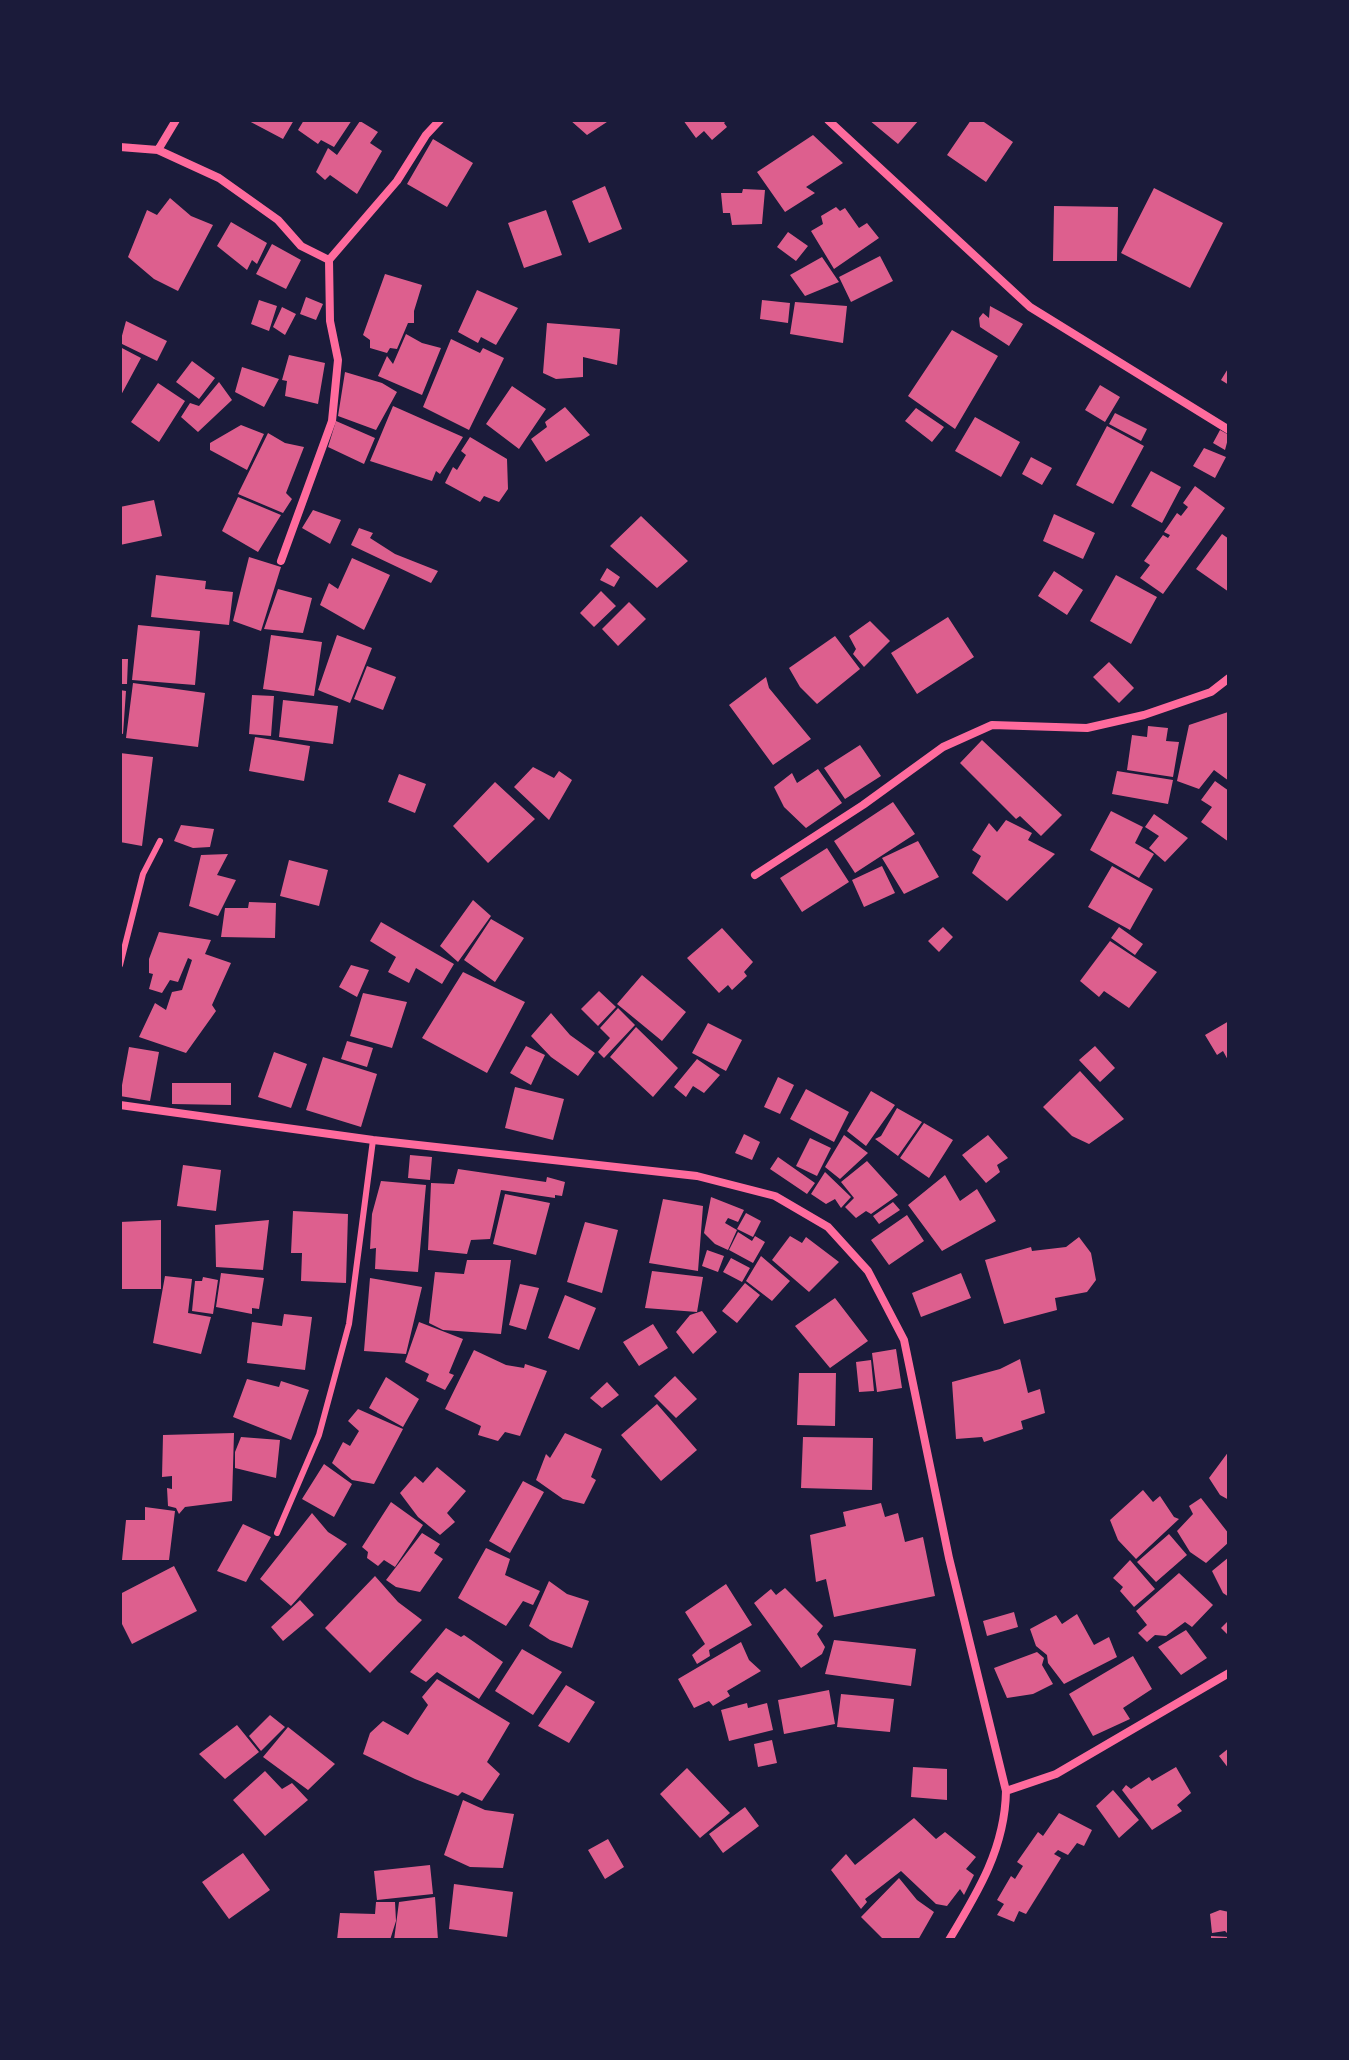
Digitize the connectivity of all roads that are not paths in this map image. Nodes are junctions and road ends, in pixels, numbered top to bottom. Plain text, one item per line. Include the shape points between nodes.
1 (176, 120) edge
2 (440, 120) edge
3 (828, 120) edge
4 (120, 147) edge
5 (158, 150) junction
6 (329, 260) junction
7 (1229, 430) edge
8 (281, 561) dead end
9 (1229, 678) edge
10 (160, 841) dead end
11 (755, 875) dead end
12 (120, 965) edge
13 (120, 1105) edge
14 (373, 1140) junction
15 (277, 1533) dead end
16 (1229, 1673) edge
17 (1006, 1791) junction
18 (949, 1940) edge

1 - 5 street
2 - 6 street via 397,181
3 - 7 street via 1030,307
4 - 5 street
5 - 6 street via 219,178 278,220 301,246
6 - 8 street via 330,321 338,360 332,421
9 - 11 street via 1211,692 1087,728 992,725 943,747
10 - 12 lane via 143,874
13 - 14 street
14 - 15 lane via 349,1324 319,1435
14 - 17 street via 736,1184 804,1211 849,1246 878,1285 904,1340 949,1558
16 - 17 street via 1056,1774
17 - 18 street via 991,1869

